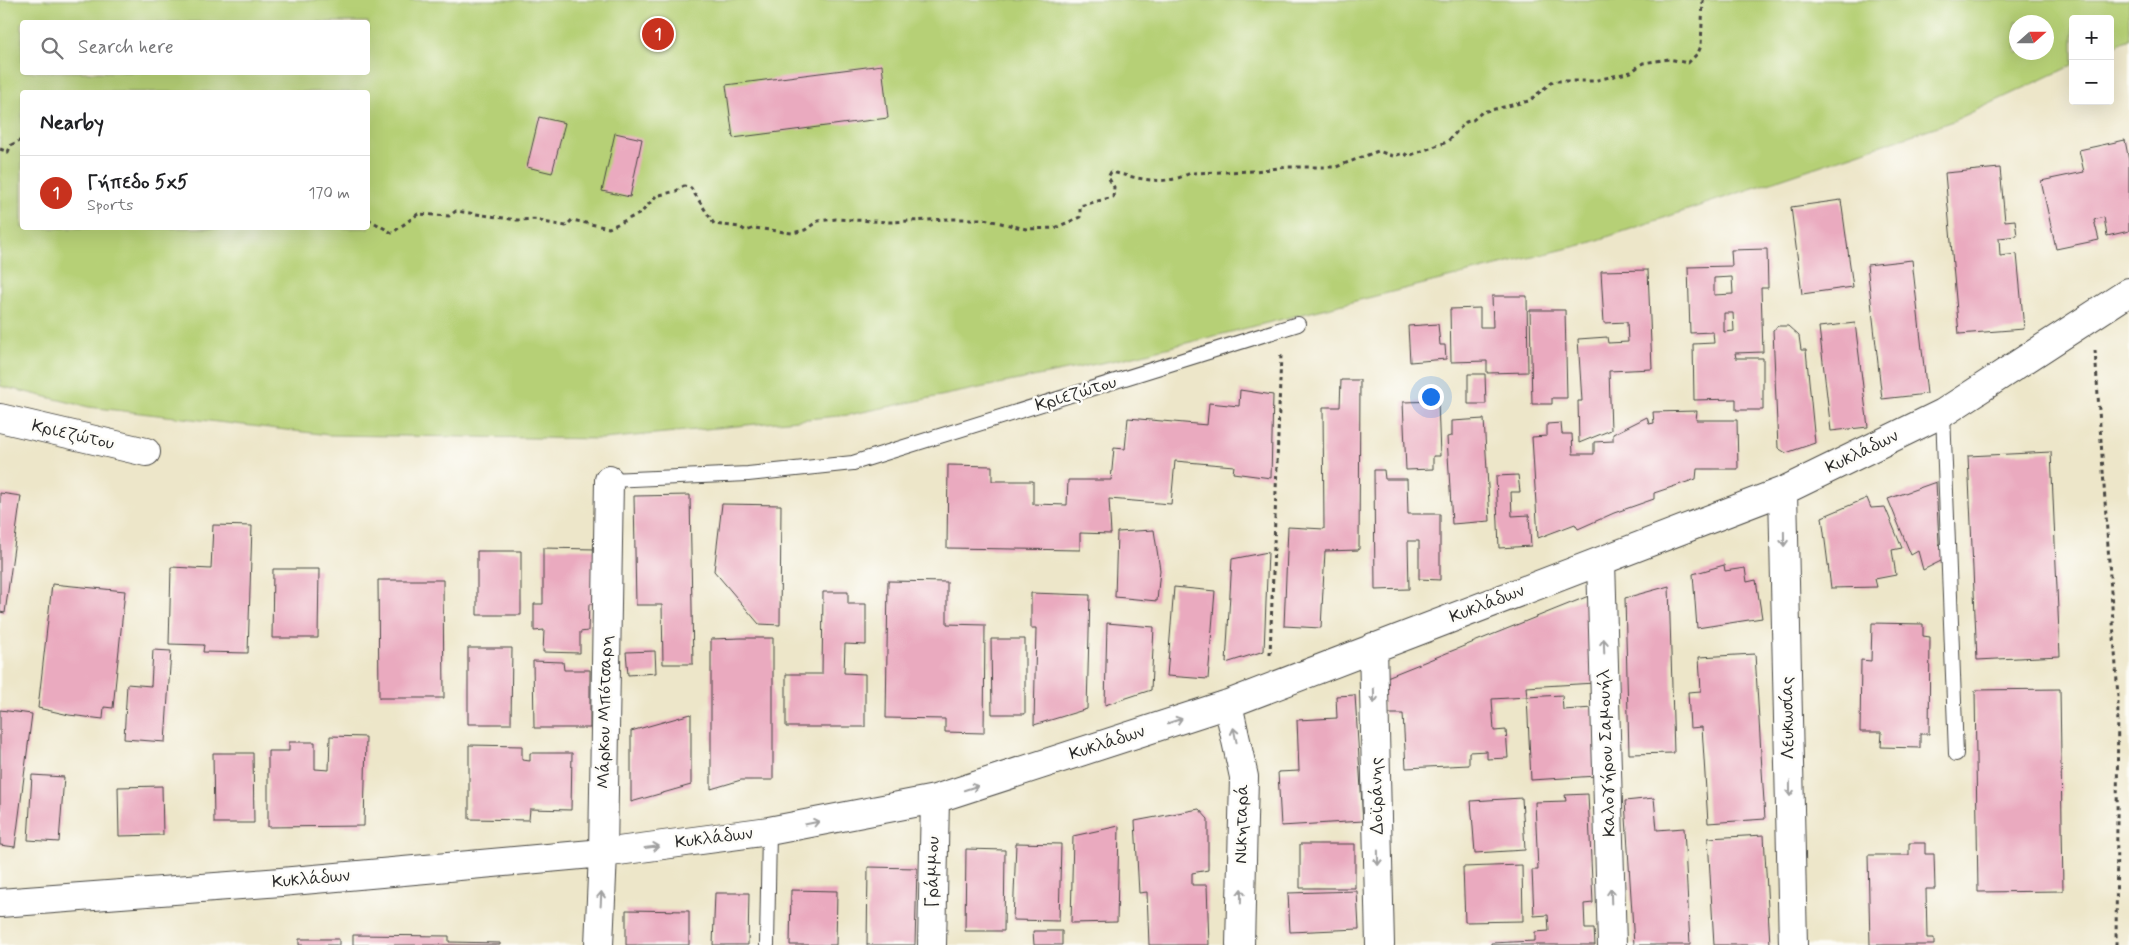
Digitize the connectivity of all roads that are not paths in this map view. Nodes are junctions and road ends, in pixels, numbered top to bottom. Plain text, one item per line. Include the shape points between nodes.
1 (2129, 292) edge
2 (1298, 324) dead end
3 (1943, 413) junction
4 (0, 418) edge
5 (146, 452) dead end
6 (609, 480) joint
7 (1783, 490) junction
8 (1601, 561) junction
9 (1373, 647) junction
10 (1228, 704) junction
11 (1956, 754) dead end
12 (935, 799) junction
13 (769, 831) junction
14 (603, 853) junction
15 (0, 903) edge
16 (599, 945) edge
17 (767, 945) edge
18 (932, 945) edge
19 (1240, 945) edge
20 (1380, 945) edge
21 (1612, 945) edge
22 (1793, 945) edge

1 - 3 street, Κυκλάδων
2 - 6 lane, Κριεζώτου via 853,464 748,474
3 - 7 street, Κυκλάδων
3 - 11 lane
4 - 5 street, Κριεζώτου
6 - 14 street, Μάρκου Μπότσαρη
7 - 8 street, Κυκλάδων
7 -> 22 street, Λευκωσίας
8 - 9 street, Κυκλάδων
21 -> 8 street, Καλογήρου Σαμουήλ
9 - 10 street, Κυκλάδων
9 -> 20 street, Δοϊράνης
12 -> 10 street, Κυκλάδων
19 -> 10 street, Νικηταρά via 1244,777
13 -> 12 street, Κυκλάδων
12 - 18 street, Γράμμου
14 -> 13 street, Κυκλάδων
13 - 17 lane
14 - 15 street, Κυκλάδων
16 -> 14 street, Μάρκου Μπότσαρη

